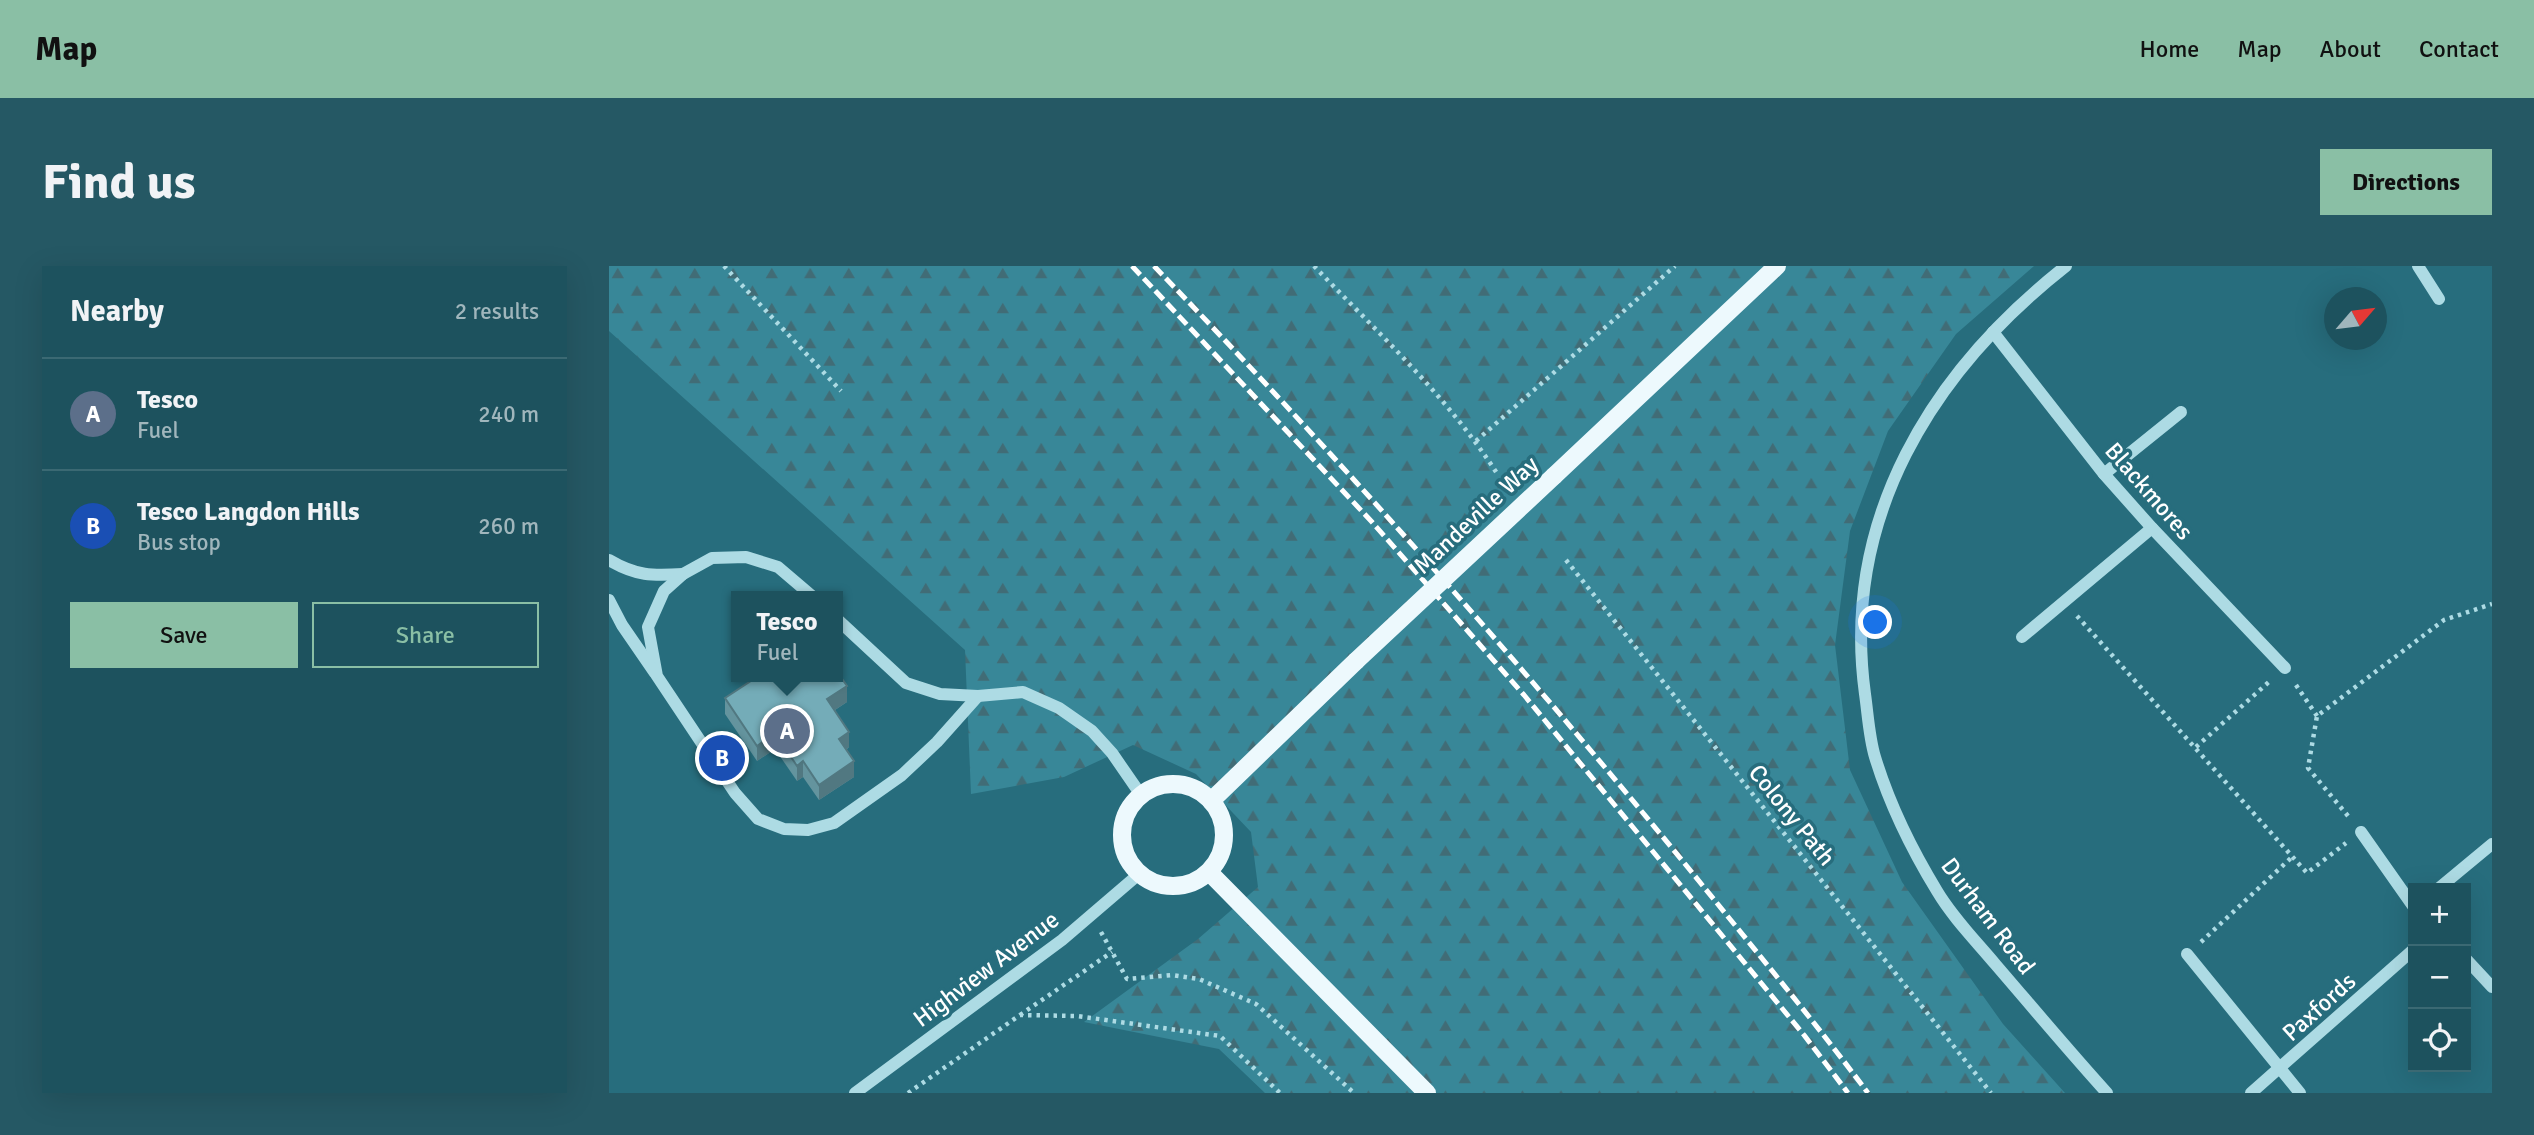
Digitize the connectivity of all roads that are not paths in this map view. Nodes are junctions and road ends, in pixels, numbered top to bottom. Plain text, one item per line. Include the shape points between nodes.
1 (1777, 266) edge
2 (2066, 266) edge
3 (2418, 266) edge
4 (2439, 299) dead end
5 (1993, 332) junction
6 (2181, 412) dead end
7 (2104, 474) junction
8 (2152, 528) junction
9 (609, 560) edge
10 (683, 574) junction
11 (806, 591) edge
12 (609, 600) edge
13 (843, 625) edge
14 (2022, 637) dead end
15 (2285, 668) road end
16 (657, 676) junction
17 (978, 696) junction
18 (1141, 795) junction
19 (1211, 801) junction
20 (2361, 832) road end
21 (2492, 844) edge
22 (1209, 872) junction
23 (1139, 874) junction
24 (2445, 883) edge
25 (2408, 899) edge
26 (2187, 954) road end
27 (2408, 954) edge
28 (2471, 965) edge
29 (2492, 987) edge
30 (2280, 1068) junction
31 (855, 1093) edge
32 (1427, 1093) edge
33 (2107, 1093) edge
34 (2251, 1093) edge
35 (2300, 1093) edge

1 - 19 main road, Mandeville Way, bridge
2 - 5 street, Durham Road
3 - 4 street
5 - 7 street, Blackmores
5 - 33 street, Durham Road via 1933,405 1892,482 1868,559 1861,607 1860,660 1868,718 1891,801 1938,893
6 - 7 street
7 - 8 street, Blackmores
8 - 14 street
8 - 15 street, Blackmores
9 - 10 street via 627,571 652,576
10 - 11 street via 712,558 746,557 778,567
10 - 16 street via 664,591 648,627
12 - 16 street
13 - 17 street via 907,683 940,694
16 - 17 street via 735,793 758,819 784,829 808,830 834,822 902,775
17 - 18 street via 1023,692 1059,708 1092,731
18 - 19 main road via 1177,784
18 - 23 main road via 1124,820 1122,834 1128,859
19 - 22 main road via 1224,827 1222,850
20 - 25 street
21 - 24 street
22 - 23 main road via 1197,881 1171,886
22 - 32 main road
23 - 31 street, Highview Avenue via 1062,940
26 - 30 street
27 - 30 street, Paxfords
28 - 29 street
30 - 34 street, Paxfords
30 - 35 street

